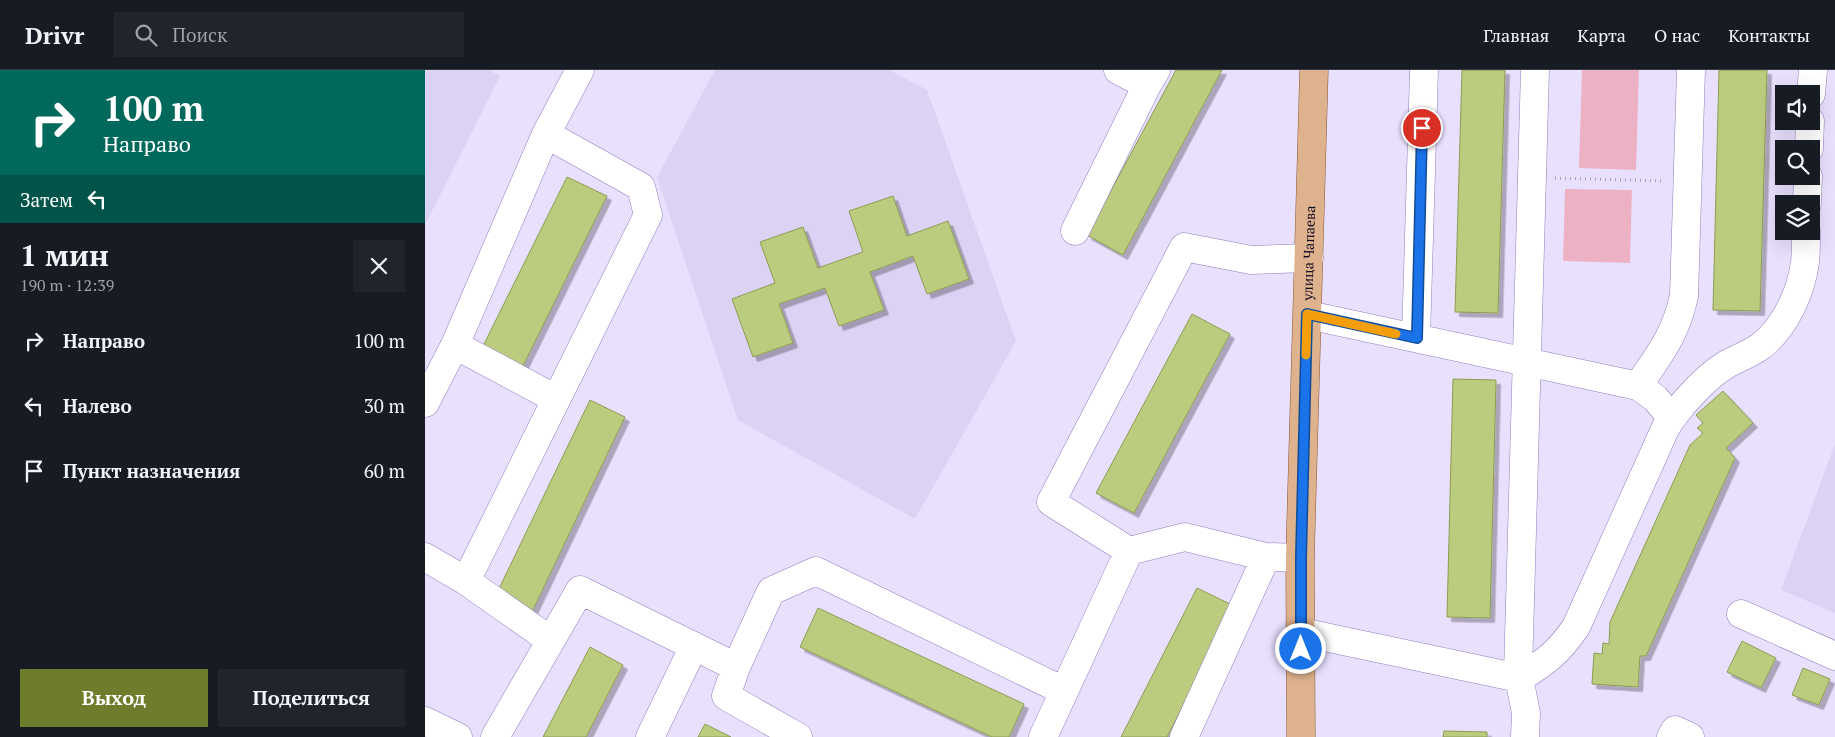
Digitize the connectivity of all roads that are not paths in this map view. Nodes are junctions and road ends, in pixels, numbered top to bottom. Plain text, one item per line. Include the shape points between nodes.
1 (580, 70) edge
2 (1118, 70) edge
3 (1314, 70) edge
4 (1424, 70) edge
5 (1535, 70) edge
6 (1691, 70) edge
7 (1813, 70) edge
8 (1151, 78) edge
9 (1812, 85) edge
10 (546, 134) junction
11 (1075, 231) dead end
12 (1806, 240) edge
13 (1309, 258) junction
14 (1307, 314) junction
15 (1417, 338) junction
16 (441, 355) edge
17 (1527, 363) junction
18 (1638, 386) junction
19 (556, 399) junction
20 (425, 403) edge
21 (1672, 418) junction
22 (1129, 551) junction
23 (425, 557) edge
24 (1266, 557) junction
25 (1301, 558) junction
26 (466, 581) junction
27 (1741, 614) dead end
28 (1301, 632) junction
29 (550, 640) junction
30 (694, 646) junction
31 (1835, 656) edge
32 (736, 667) junction
33 (1519, 678) junction
34 (1064, 691) junction
35 (425, 721) edge
36 (458, 737) edge
37 (495, 737) edge
38 (650, 737) edge
39 (798, 737) edge
40 (1043, 737) edge
41 (1184, 737) edge
42 (1301, 737) edge
43 (1525, 737) edge

1 - 10 street
2 - 8 street
3 - 13 main road, улица Чапаева
4 - 15 street
5 - 17 street
6 - 18 street via 1684,296 1669,340
7 - 9 street
8 - 11 street
10 - 16 street
10 - 19 street via 641,187 648,215
12 - 21 street via 1801,282 1791,307 1774,333 1759,347 1712,374
13 - 14 main road, улица Чапаева
13 - 22 street via 1251,260 1184,248 1051,502
14 - 15 street
14 - 25 main road, улица Чапаева
15 - 17 street
16 - 19 street
16 - 20 street
17 - 18 street
17 - 33 street
18 - 21 street via 1655,398
19 - 26 street
21 - 33 street via 1576,627 1552,657
22 - 24 street via 1185,537
22 - 34 street
23 - 26 street
24 - 25 street
24 - 41 street
25 - 28 main road, улица Чапаева
26 - 29 street
27 - 31 street
28 - 33 street
28 - 42 main road, улица Чапаева
29 - 30 street via 580,590
29 - 37 street
30 - 32 street
30 - 38 street
32 - 34 street via 771,591 816,571
32 - 39 street via 726,696
33 - 43 street via 1526,713
34 - 40 street
35 - 36 street

